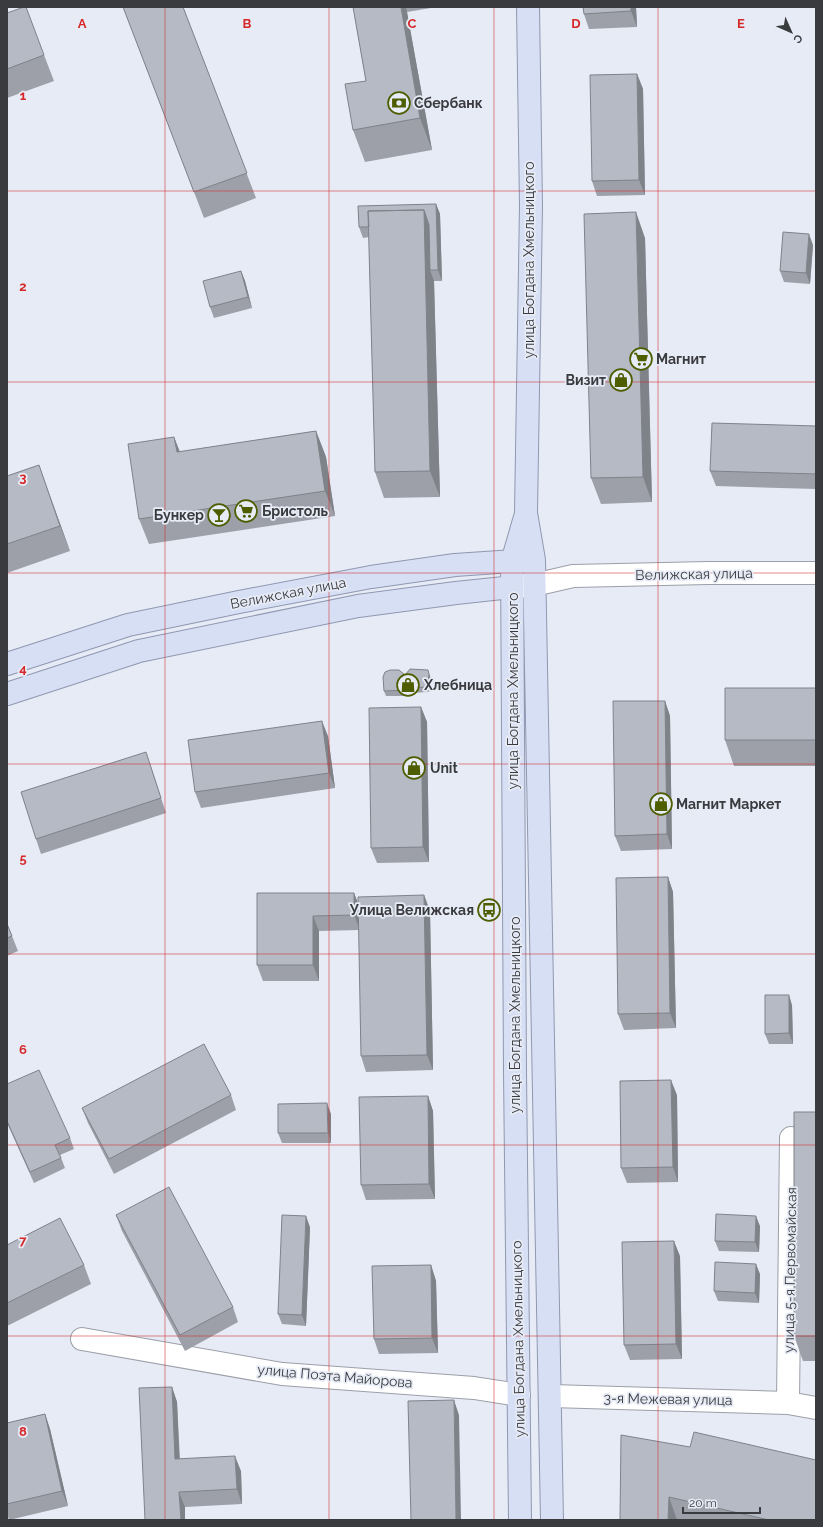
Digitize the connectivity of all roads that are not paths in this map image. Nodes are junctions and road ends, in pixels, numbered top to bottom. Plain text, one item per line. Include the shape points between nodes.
1 (528, 7) edge
2 (526, 513) junction
3 (534, 560) junction
4 (512, 562) junction
5 (816, 573) edge
6 (573, 576) junction
7 (534, 585) junction
8 (512, 587) junction
9 (7, 664) edge
10 (7, 694) edge
11 (791, 1138) dead end
12 (82, 1339) dead end
13 (518, 1395) junction
14 (551, 1396) junction
15 (788, 1403) junction
16 (816, 1408) edge
17 (520, 1520) edge
18 (552, 1520) edge

1 - 2 main road, улица Богдана Хмельницкого via 531,206
2 - 3 main road, улица Богдана Хмельницкого
2 - 4 main road, улица Богдана Хмельницкого
3 - 4 main road, Велижская улица
3 - 6 street, Велижская улица
3 - 7 main road, улица Богдана Хмельницкого
4 - 8 main road, улица Богдана Хмельницкого
4 - 9 main road, Велижская улица via 455,565 231,603 128,625
5 - 6 street, Велижская улица
6 - 7 street, Велижская улица
7 - 8 street, Велижская улица
7 - 14 main road, улица Богдана Хмельницкого
8 - 10 main road, Велижская улица via 358,606 139,651
8 - 13 main road, улица Богдана Хмельницкого
11 - 15 street, улица 5-я Первомайская
12 - 13 street, улица Поэта Майорова via 282,1374 474,1388
13 - 14 main road, 3-я Межевая улица
13 - 17 main road, улица Богдана Хмельницкого
14 - 15 street, 3-я Межевая улица
14 - 18 main road, улица Богдана Хмельницкого
15 - 16 street, 3-я Межевая улица

